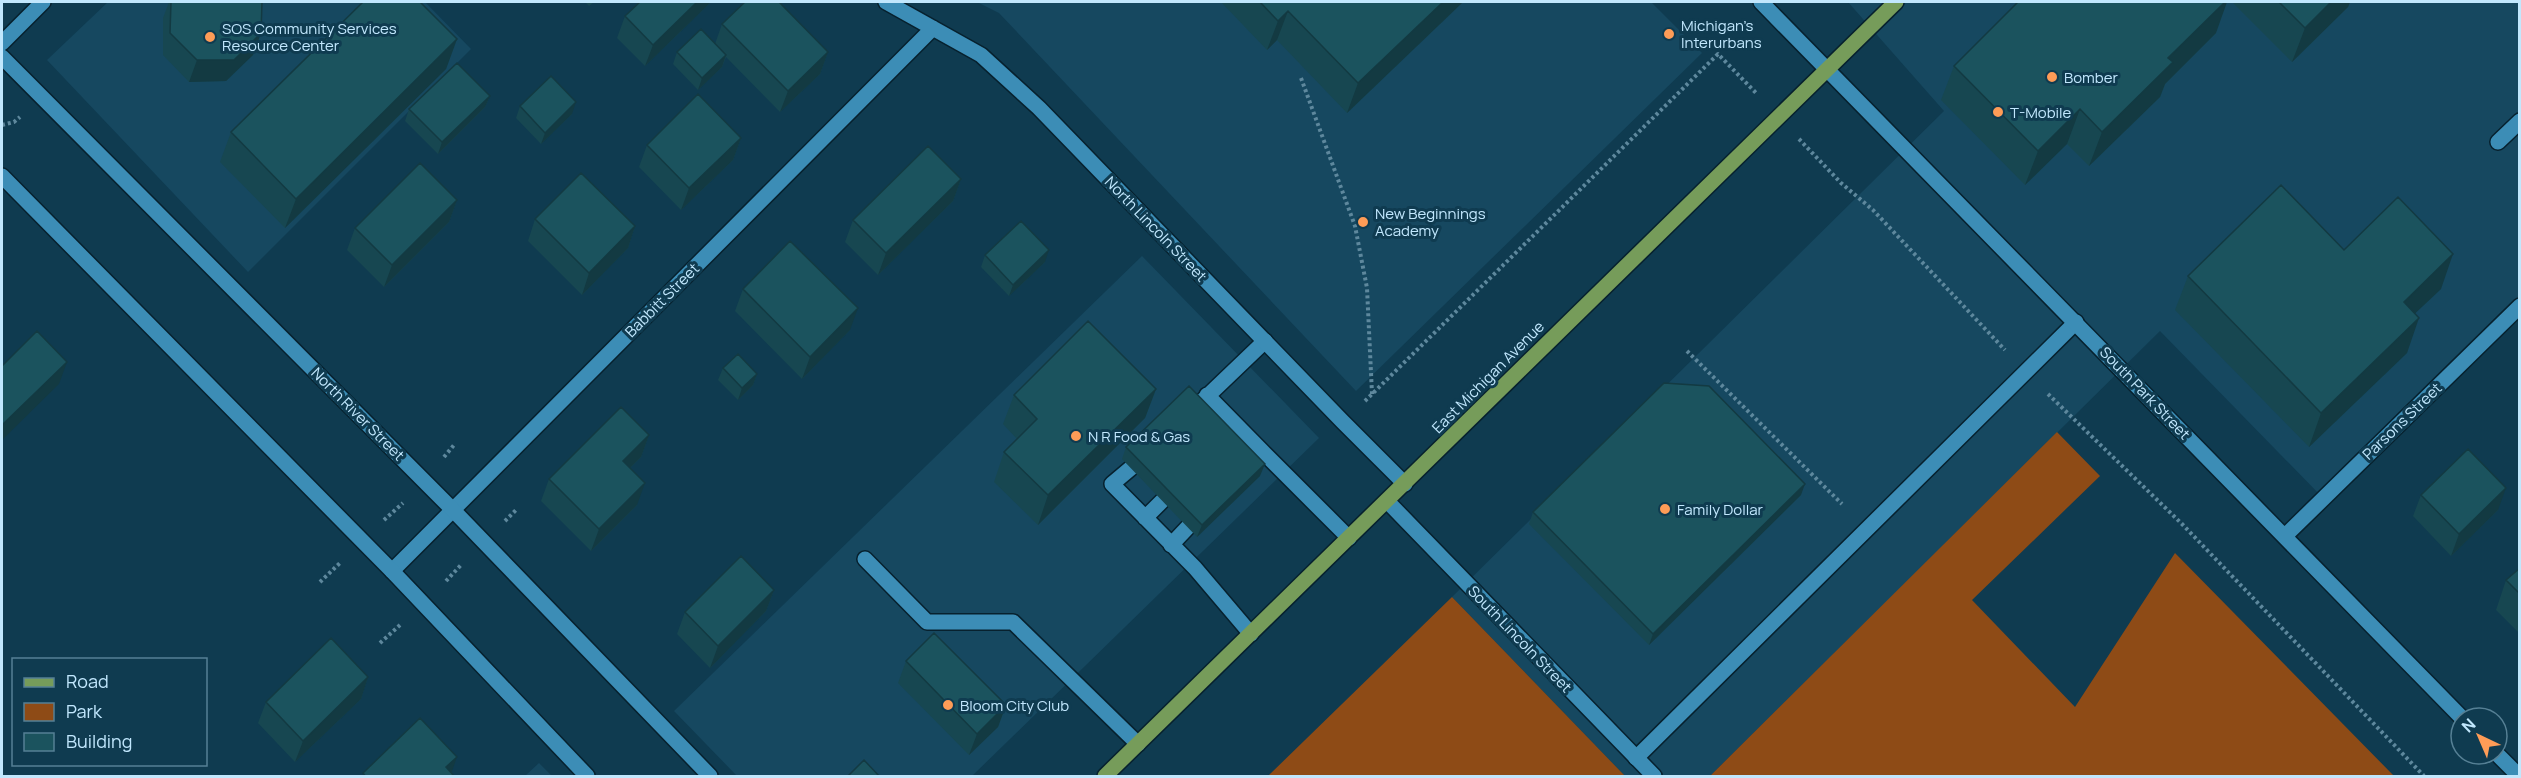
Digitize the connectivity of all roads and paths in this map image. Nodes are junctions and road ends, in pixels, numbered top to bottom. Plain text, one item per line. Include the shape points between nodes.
1 (43, 2) edge
2 (885, 2) edge
3 (1761, 2) edge
4 (1896, 2) edge
5 (933, 28) junction
6 (2, 43) edge
7 (2, 57) edge
8 (1729, 65) dead end
9 (1827, 70) junction
10 (1301, 78) dead end
11 (23, 115) dead end
12 (2520, 121) edge
13 (2, 125) edge
14 (2498, 142) dead end
15 (1827, 168) dead end
16 (2, 176) edge
17 (2520, 306) edge
18 (2076, 322) junction
19 (1265, 341) junction
20 (1687, 351) dead end
21 (2025, 371) junction
22 (1372, 394) junction
23 (1208, 395) junction
24 (1359, 406) dead end
25 (1195, 408) edge
26 (1238, 426) junction
27 (1224, 439) edge
28 (1263, 452) junction
29 (1250, 465) edge
30 (1131, 468) dead end
31 (1405, 484) junction
32 (1162, 501) dead end
33 (1387, 501) junction
34 (403, 502) dead end
35 (1842, 504) dead end
36 (517, 509) dead end
37 (453, 510) junction
38 (1145, 518) junction
39 (503, 524) dead end
40 (377, 526) dead end
41 (1188, 527) dead end
42 (2285, 536) junction
43 (1349, 538) junction
44 (1171, 545) junction
45 (865, 559) dead end
46 (340, 562) dead end
47 (462, 564) dead end
48 (392, 571) junction
49 (320, 582) dead end
50 (439, 588) dead end
51 (405, 621) dead end
52 (1251, 634) junction
53 (380, 643) dead end
54 (2450, 706) edge
55 (1138, 744) junction
56 (1636, 758) junction
57 (587, 777) edge
58 (710, 777) edge
59 (1105, 777) edge
60 (1654, 777) edge
61 (2424, 777) edge

1 - 6 street
2 - 5 street, North Lincoln Street
3 - 9 street, South Park Street
4 - 9 main road, East Michigan Avenue
5 - 19 street, North Lincoln Street via 981,56 1039,108
5 - 37 street, Babbitt Street
7 - 37 street, North River Street
8 - 22 path via 1718,54
9 - 18 street, South Park Street
9 - 31 main road, East Michigan Avenue
10 - 22 path via 1355,226 1367,288
11 - 13 path
12 - 14 street
15 - 21 path via 1873,210
16 - 48 street
17 - 42 street, Parsons Street
18 - 21 street
18 - 42 street, South Park Street
19 - 23 street
19 - 31 street, North Lincoln Street
20 - 35 path
21 - 56 street
21 - 61 path via 2182,524
22 - 24 path
23 - 25 street
23 - 26 street
26 - 27 street
26 - 28 street
28 - 29 street
28 - 43 street
30 - 38 street via 1112,484
31 - 33 main road, East Michigan Avenue
32 - 38 street
33 - 43 main road, East Michigan Avenue
33 - 56 street, South Lincoln Street
34 - 40 path
36 - 39 path
37 - 48 street, Babbitt Street
37 - 58 street, North River Street
38 - 44 street
41 - 44 street
42 - 54 street, South Park Street
43 - 52 main road, East Michigan Avenue
44 - 52 street
45 - 55 street via 927,622 1013,622
46 - 49 path
47 - 50 path
48 - 57 street
51 - 53 path
52 - 55 main road, East Michigan Avenue
55 - 59 main road, East Michigan Avenue
56 - 60 street, South Lincoln Street

